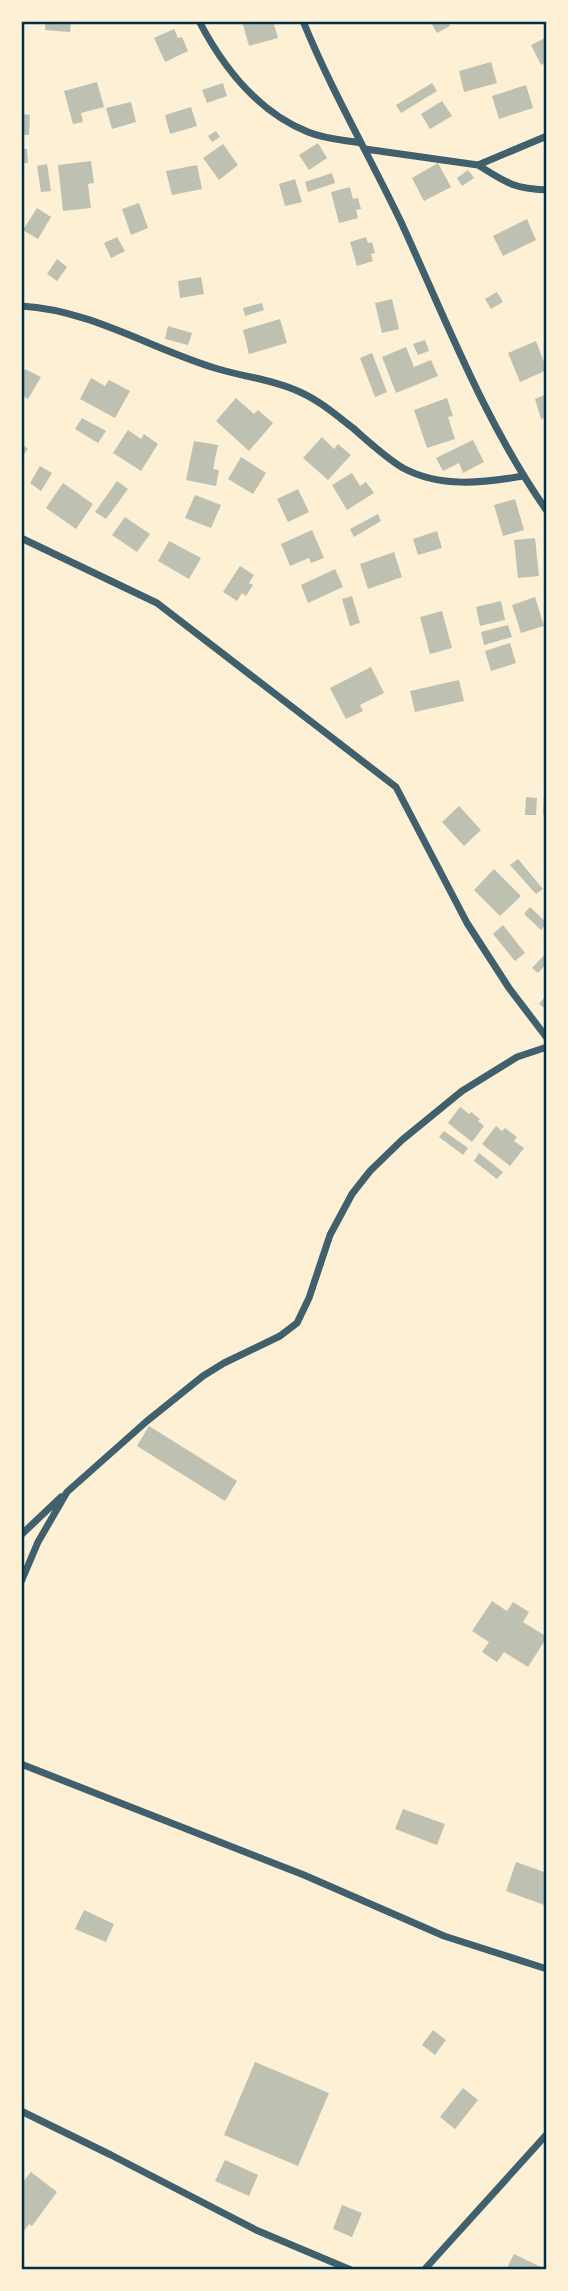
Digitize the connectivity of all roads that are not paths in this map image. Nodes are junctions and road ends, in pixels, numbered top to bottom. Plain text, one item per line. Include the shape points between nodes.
1 (199, 21) edge
2 (303, 21) edge
3 (547, 136) edge
4 (363, 146) junction
5 (478, 165) junction
6 (547, 190) edge
7 (21, 306) edge
8 (523, 476) junction
9 (547, 511) edge
10 (21, 538) edge
11 (547, 1038) edge
12 (547, 1047) edge
13 (67, 1492) junction
14 (21, 1535) edge
15 (21, 1582) edge
16 (21, 1764) edge
17 (547, 1969) edge
18 (21, 2111) edge
19 (547, 2134) edge
20 (351, 2270) edge
21 (424, 2270) edge

1 - 4 street via 233,76 282,119 317,135
2 - 4 street
3 - 5 street
4 - 5 street
4 - 8 street via 478,392
5 - 6 street via 521,188
7 - 8 street via 78,315 218,369 299,391 415,474 462,483
8 - 9 street
10 - 11 street via 157,603 396,787 467,923
12 - 13 street via 517,1057 462,1091 370,1171 334,1225 309,1298 292,1328 203,1376
13 - 14 street
13 - 15 street
16 - 17 street via 304,1875 444,1936
18 - 20 street via 256,2230
19 - 21 street

